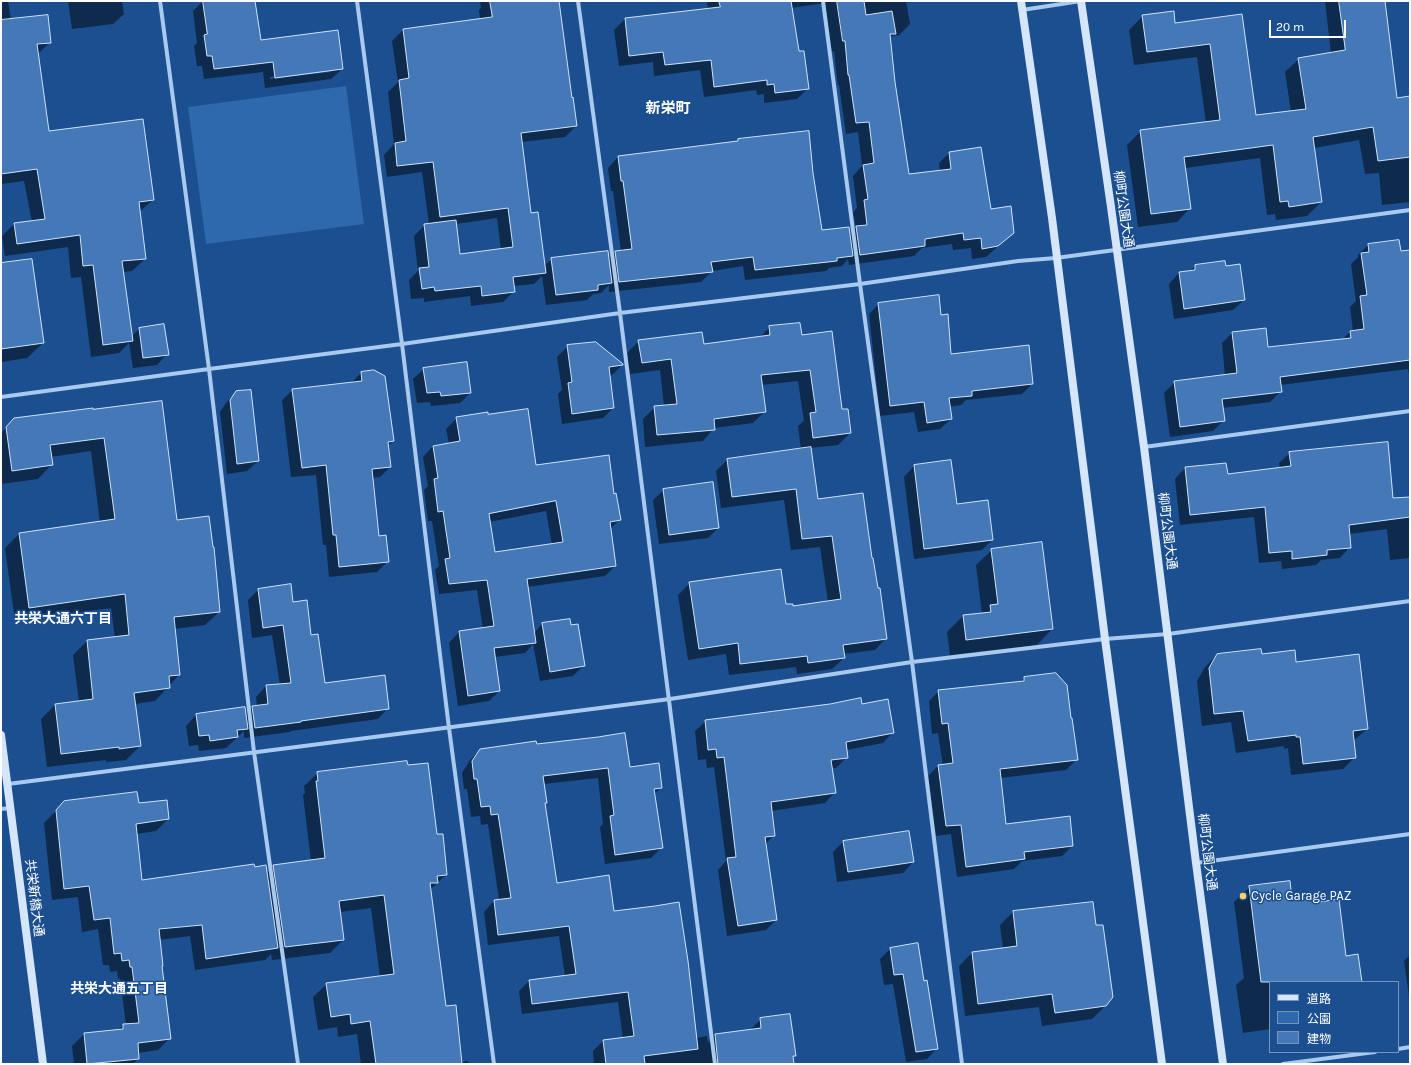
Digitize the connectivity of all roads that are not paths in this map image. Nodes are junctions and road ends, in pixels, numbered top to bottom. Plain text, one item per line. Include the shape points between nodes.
1 (160, 1) edge
2 (357, 1) edge
3 (578, 1) edge
4 (823, 1) edge
5 (1020, 1) edge
6 (1081, 1) edge
7 (1022, 10) junction
8 (1410, 210) edge
9 (1117, 250) junction
10 (1056, 258) junction
11 (860, 284) junction
12 (620, 313) junction
13 (402, 344) junction
14 (209, 369) junction
15 (1, 397) edge
16 (1410, 412) edge
17 (1144, 447) junction
18 (1410, 601) edge
19 (1168, 634) junction
20 (1105, 638) junction
21 (912, 662) junction
22 (670, 699) junction
23 (449, 728) junction
24 (1, 735) edge
25 (254, 752) junction
26 (8, 784) junction
27 (10, 808) junction
28 (1, 809) edge
29 (1410, 834) edge
30 (1196, 863) junction
31 (1410, 1048) edge
32 (1399, 1049) edge
33 (1367, 1053) edge
34 (43, 1064) edge
35 (298, 1064) edge
36 (494, 1064) edge
37 (715, 1064) edge
38 (962, 1064) edge
39 (1162, 1064) edge
40 (1223, 1064) edge
41 (1283, 1064) edge

1 - 14 street
2 - 13 street
3 - 12 street
4 - 11 street
5 - 7 street
6 - 7 street
6 - 9 street, 柳町公園大通
7 - 10 street
8 - 9 street
9 - 10 street
9 - 17 street, 柳町公園大通
10 - 11 street via 1018,261
10 - 20 street
11 - 12 street
11 - 21 street
12 - 13 street
12 - 22 street
13 - 14 street
13 - 23 street
14 - 15 street
14 - 25 street
16 - 17 street
17 - 19 street, 柳町公園大通
18 - 19 street
19 - 20 street
19 - 30 street, 柳町公園大通
20 - 21 street
20 - 39 street
21 - 22 street
21 - 38 street
22 - 23 street
22 - 37 street
23 - 25 street
23 - 36 street
24 - 26 street, 共栄新橋大通
25 - 26 street
25 - 35 street
26 - 27 street, 共栄新橋大通
27 - 28 street
27 - 34 street, 共栄新橋大通
29 - 30 street
30 - 40 street, 柳町公園大通
31 - 32 street
33 - 41 street

